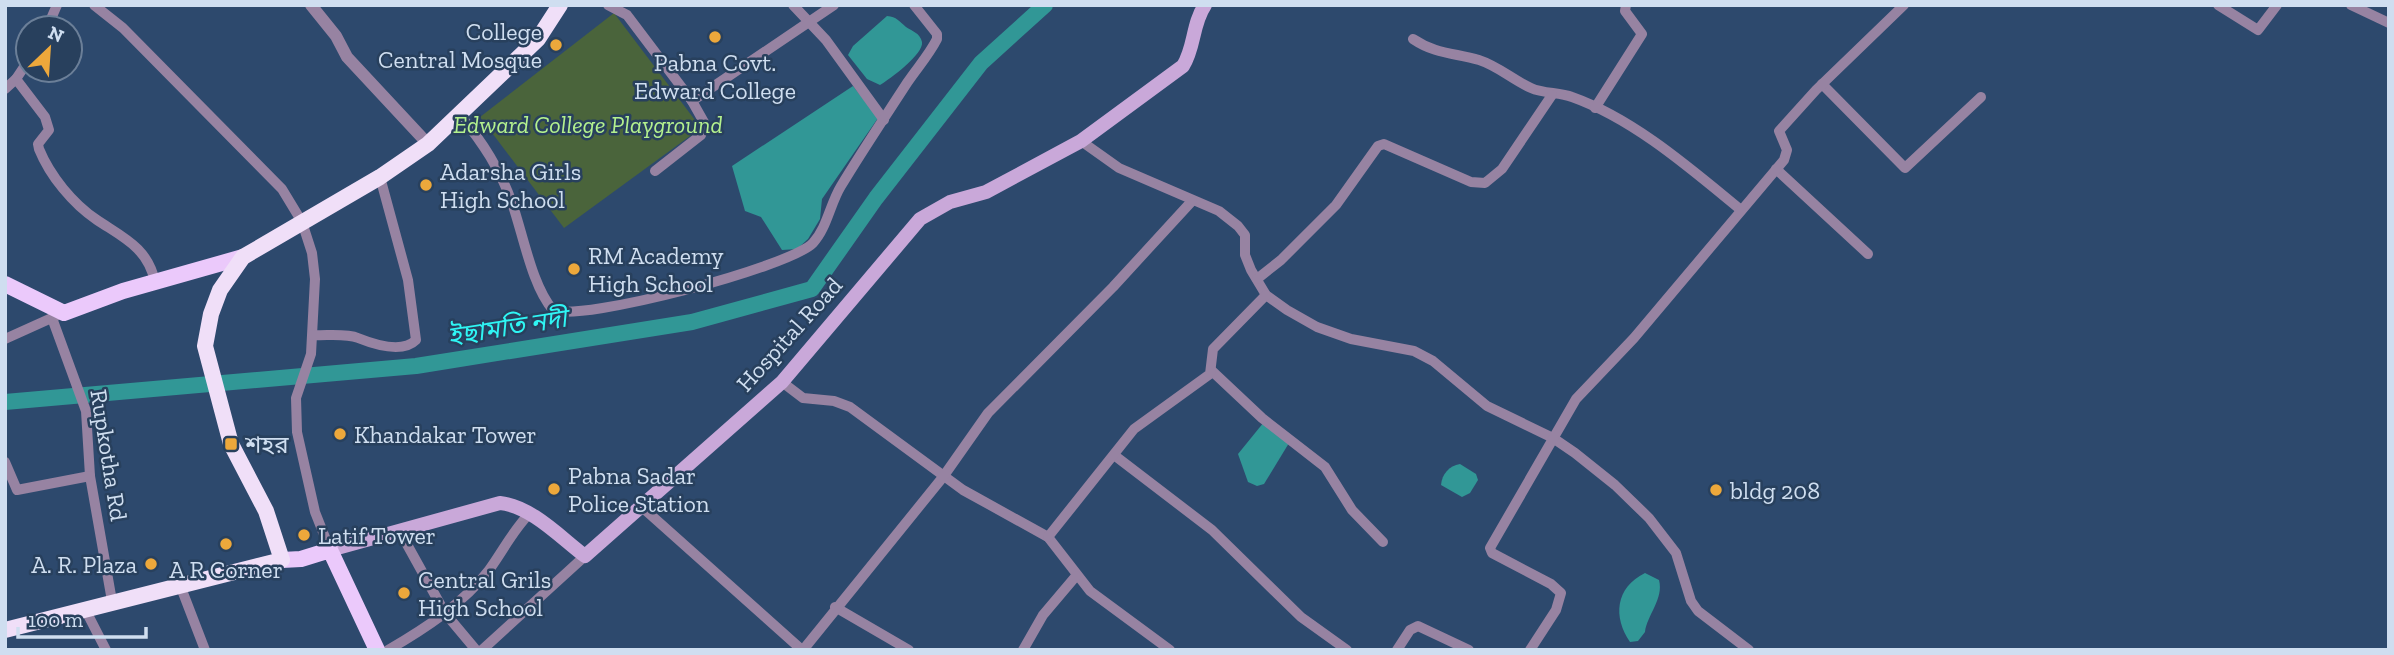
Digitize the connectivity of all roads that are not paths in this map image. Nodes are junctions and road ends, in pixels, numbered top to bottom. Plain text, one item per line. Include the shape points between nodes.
1 (94, 5) edge
2 (311, 5) edge
3 (560, 5) edge
4 (608, 5) edge
5 (793, 5) edge
6 (834, 5) edge
7 (914, 5) edge
8 (1205, 5) edge
9 (1626, 5) edge
10 (1904, 5) edge
11 (2218, 5) edge
12 (2277, 5) edge
13 (2351, 5) edge
14 (807, 21) junction
15 (2389, 23) edge
16 (1413, 39) dead end
17 (20, 84) edge
18 (1822, 84) junction
19 (1552, 95) junction
20 (1981, 96) dead end
21 (692, 101) junction
22 (1595, 108) junction
23 (460, 115) junction
24 (884, 120) junction
25 (1081, 141) junction
26 (428, 144) junction
27 (1776, 169) junction
28 (654, 171) dead end
29 (380, 177) junction
30 (1192, 201) junction
31 (1741, 210) junction
32 (302, 222) junction
33 (1868, 254) dead end
34 (243, 257) junction
35 (1257, 279) junction
36 (155, 282) junction
37 (5, 284) edge
38 (1266, 295) junction
39 (58, 316) junction
40 (313, 335) junction
41 (5, 339) edge
42 (1212, 371) junction
43 (782, 383) junction
44 (1553, 438) junction
45 (1114, 455) junction
46 (5, 462) edge
47 (90, 476) junction
48 (943, 477) junction
49 (643, 508) junction
50 (530, 513) junction
51 (398, 530) junction
52 (1048, 537) junction
53 (1383, 542) dead end
54 (330, 550) junction
55 (585, 556) junction
56 (282, 560) junction
57 (1076, 576) junction
58 (180, 585) junction
59 (112, 601) junction
60 (835, 607) junction
61 (85, 609) junction
62 (445, 613) junction
63 (5, 630) edge
64 (106, 650) edge
65 (205, 650) edge
66 (377, 650) edge
67 (388, 650) edge
68 (476, 650) edge
69 (482, 650) edge
70 (803, 650) edge
71 (909, 650) edge
72 (1023, 650) edge
73 (1170, 650) edge
74 (1347, 650) edge
75 (1397, 650) edge
76 (1469, 650) edge
77 (1530, 650) edge
78 (1749, 650) edge

1 - 32 street via 123,28 282,189
2 - 26 street via 347,57
3 - 23 highway via 538,39
4 - 21 street via 626,15
5 - 14 street
6 - 14 street
7 - 24 street via 937,39
8 - 25 main road, Hospital Road via 1183,66
9 - 22 street via 1625,11 1642,34
10 - 18 street
11 - 12 street via 2258,30
13 - 15 street
14 - 21 street
14 - 24 street via 853,74
16 - 19 street via 1432,51 1480,61
17 - 36 street via 49,124 39,149 60,186 96,220 133,242 152,269
18 - 20 street via 1905,168
18 - 27 street via 1779,131 1787,155
19 - 22 street via 1572,97
19 - 35 street via 1502,169 1485,183 1471,182 1384,144 1378,146 1336,205
21 - 28 street via 705,124 701,135
22 - 31 street via 1633,130
23 - 24 street via 489,150 540,287 548,305 558,312 606,308 695,288 810,247
23 - 26 highway
25 - 30 street via 1119,168
25 - 43 main road, Hospital Road via 986,192 950,202 920,219
26 - 29 highway
27 - 31 street
27 - 33 street
29 - 32 highway
29 - 40 street via 408,280 416,340 410,346 381,346 357,337
30 - 35 street via 1219,211 1238,226 1245,235 1245,255
30 - 48 street via 988,413
31 - 44 street via 1634,338 1576,399
32 - 34 highway
32 - 40 street via 315,279
34 - 36 main road
34 - 56 highway via 220,290 205,346 231,444 265,511
35 - 38 street
36 - 39 main road
37 - 39 main road
38 - 42 street via 1213,349
38 - 44 street via 1317,327 1350,339 1414,351 1487,406
39 - 41 street
39 - 47 street, Rupkotha Rd via 86,411
40 - 54 street via 296,398 297,432 315,512
42 - 45 street via 1134,429
42 - 53 street via 1325,467 1352,510
43 - 48 street via 803,398 850,407
43 - 49 main road, Hospital Road
44 - 77 street via 1490,548 1492,554 1561,593 1556,610
44 - 78 street via 1615,485 1649,519 1676,553 1698,611
45 - 52 street
45 - 74 street via 1212,530 1301,617
46 - 47 street via 17,489
47 - 59 street, Rupkotha Rd
48 - 52 street
48 - 60 street
49 - 55 main road, Hospital Road
49 - 70 street
50 - 51 main road via 500,503
50 - 55 main road
50 - 62 street via 487,572
51 - 54 main road
51 - 62 street
52 - 57 street
54 - 56 main road
54 - 66 main road
55 - 69 street
56 - 58 highway
57 - 72 street via 1043,615
57 - 73 street
58 - 59 highway
58 - 65 street
59 - 61 highway
60 - 70 street
60 - 71 street
61 - 63 highway
61 - 64 street
62 - 67 street
62 - 68 street
75 - 76 street via 1418,626

